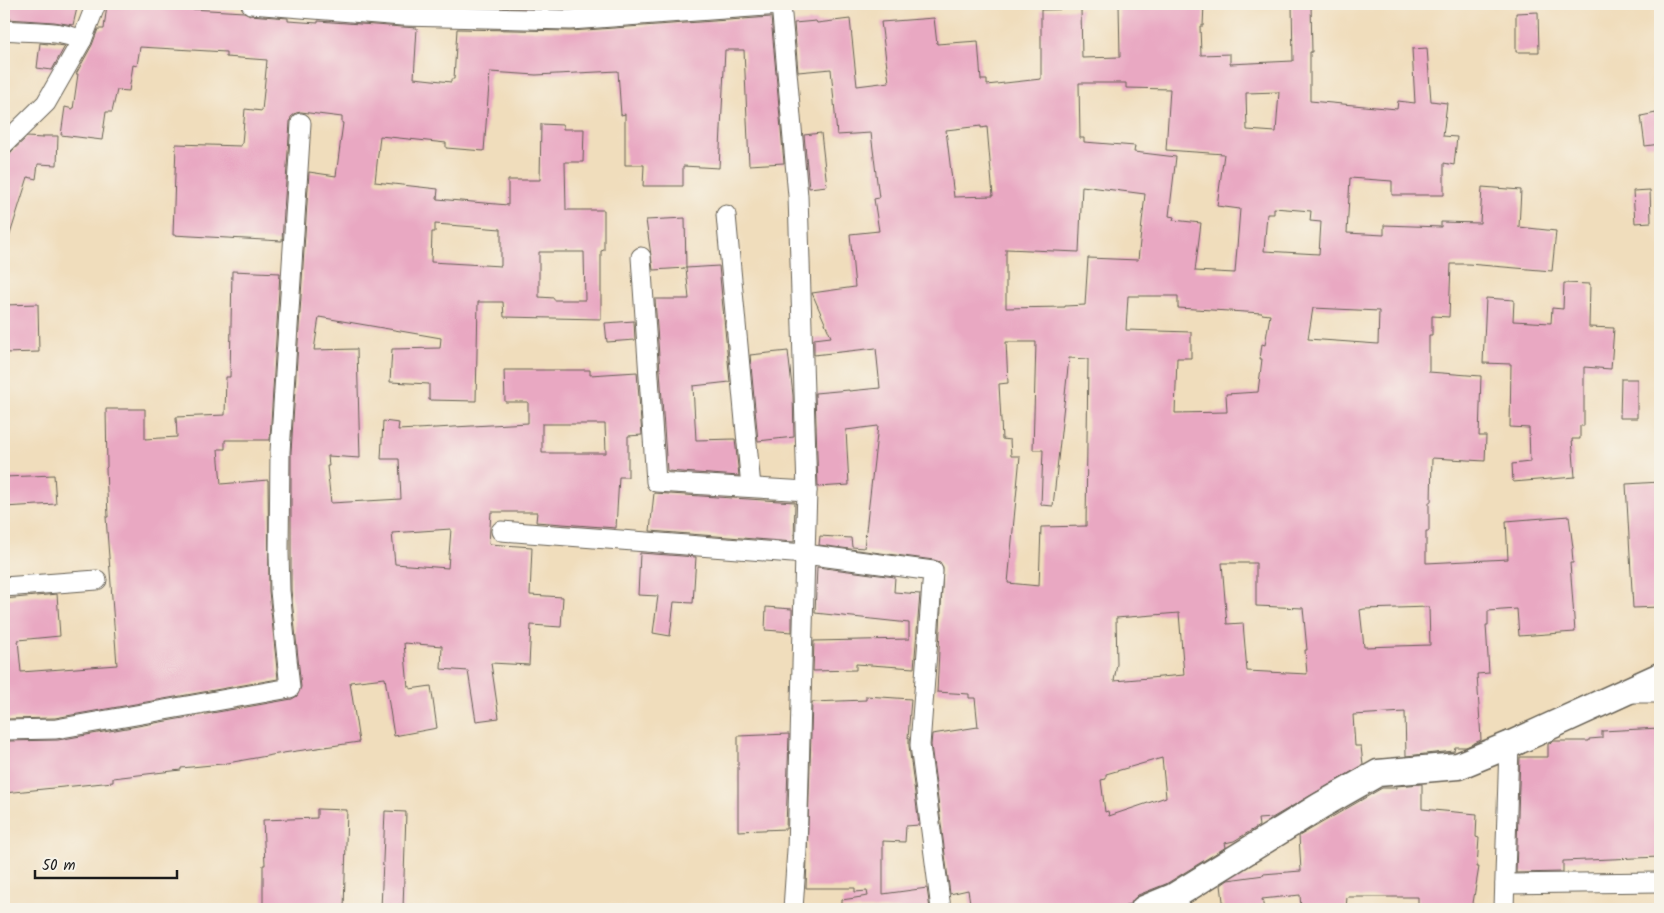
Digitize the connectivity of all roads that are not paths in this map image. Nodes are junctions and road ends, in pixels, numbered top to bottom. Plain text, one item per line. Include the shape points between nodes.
1 (96, 4) edge
2 (251, 4) edge
3 (781, 4) edge
4 (4, 30) edge
5 (82, 40) junction
6 (301, 122) dead end
7 (4, 144) edge
8 (726, 215) dead end
9 (641, 257) dead end
10 (751, 487) junction
11 (807, 491) junction
12 (501, 531) dead end
13 (805, 554) junction
14 (97, 580) dead end
15 (4, 587) edge
16 (1660, 676) edge
17 (1623, 693) junction
18 (1660, 693) edge
19 (4, 730) edge
20 (1509, 745) junction
21 (1660, 882) edge
22 (1505, 884) junction
23 (793, 909) edge
24 (941, 909) edge
25 (1144, 909) edge
26 (1504, 909) edge

1 - 5 street
2 - 3 street via 402,16 570,20
3 - 11 street via 798,196
4 - 5 street via 56,32
5 - 7 street via 46,103
6 - 19 street via 280,452 280,591 290,688 56,729
8 - 10 street
9 - 10 street via 656,482
10 - 11 street
11 - 13 street
12 - 13 street
13 - 23 street
13 - 24 street via 933,570 920,746
14 - 15 street
16 - 17 main road
17 - 18 street
17 - 20 main road
20 - 22 street
20 - 25 main road via 1458,766 1378,773 1173,897
21 - 22 street
22 - 26 street

